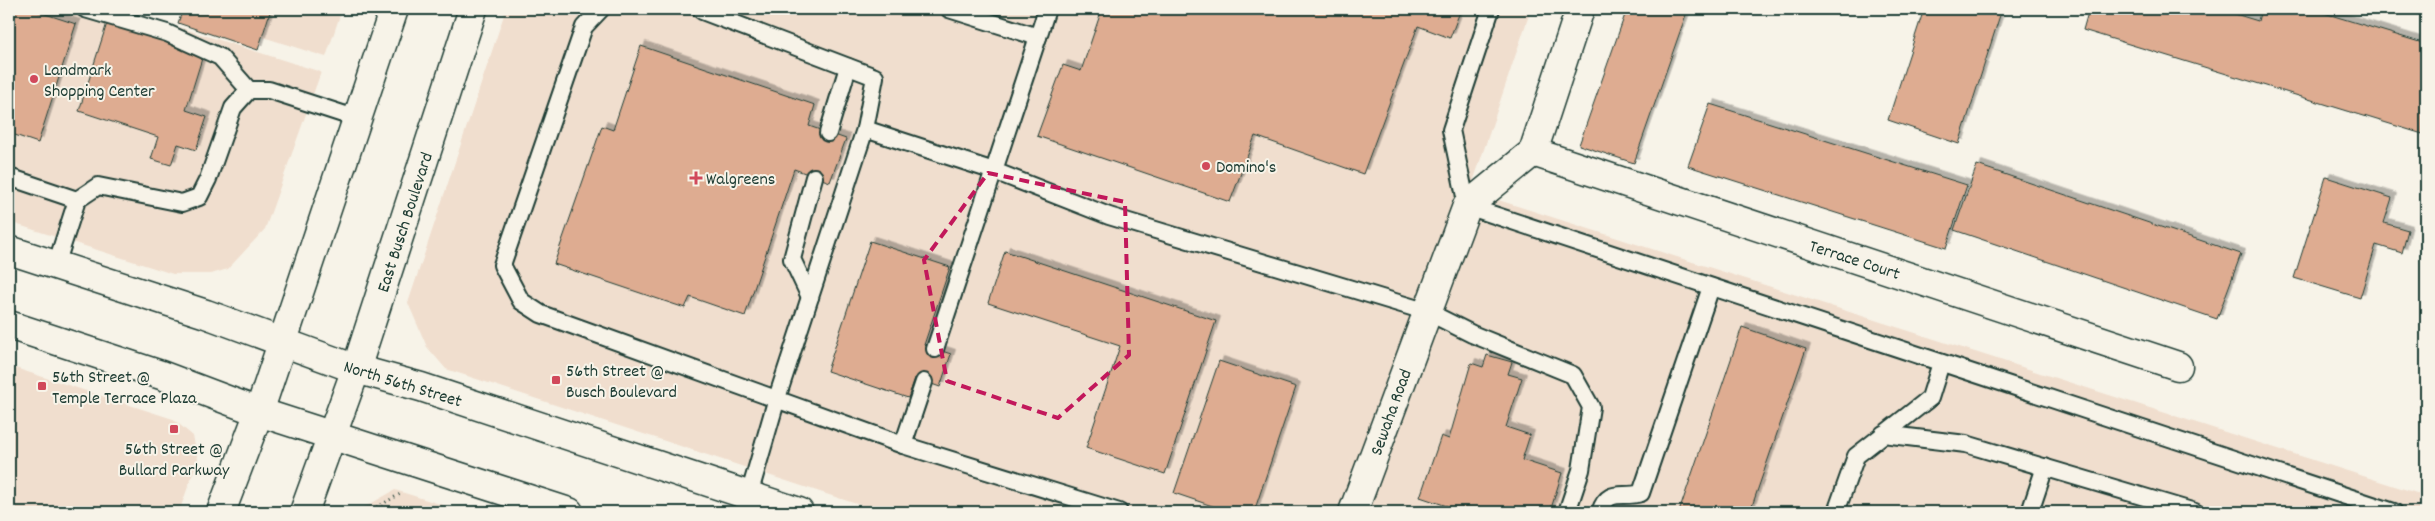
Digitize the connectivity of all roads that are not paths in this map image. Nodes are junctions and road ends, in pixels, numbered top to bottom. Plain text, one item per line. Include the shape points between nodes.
1 (85, 9) edge
2 (394, 9) edge
3 (473, 9) edge
4 (601, 9) edge
5 (700, 9) edge
6 (949, 9) edge
7 (1047, 9) edge
8 (1491, 9) edge
9 (1580, 9) edge
10 (1038, 37) junction
11 (848, 67) junction
12 (250, 90) junction
13 (358, 119) junction
14 (865, 129) junction
15 (828, 133) dead end
16 (1533, 152) junction
17 (994, 171) junction
18 (9, 177) edge
19 (814, 177) dead end
20 (77, 200) junction
21 (1467, 206) junction
22 (9, 250) edge
23 (56, 265) junction
24 (1711, 287) junction
25 (810, 297) junction
26 (1428, 312) junction
27 (9, 326) edge
28 (283, 342) junction
29 (935, 349) dead end
30 (1941, 363) junction
31 (2178, 366) dead end
32 (356, 369) junction
33 (924, 382) dead end
34 (777, 398) junction
35 (259, 412) junction
36 (332, 434) junction
37 (1883, 434) junction
38 (903, 444) junction
39 (2045, 467) junction
40 (749, 496) junction
41 (2345, 505) edge
42 (222, 512) edge
43 (304, 512) edge
44 (568, 512) edge
45 (799, 512) edge
46 (1119, 512) edge
47 (1353, 512) edge
48 (1567, 512) edge
49 (1600, 512) edge
50 (1836, 512) edge
51 (2030, 512) edge
52 (2195, 512) edge
53 (2394, 512) edge

1 - 12 lane via 167,33 220,56
2 - 13 main road
3 - 32 main road, East Busch Boulevard
4 - 34 lane via 584,27 502,265 521,301 541,314
5 - 11 lane
6 - 10 lane
7 - 10 lane
8 - 21 lane via 1451,130
9 - 16 main road
10 - 17 lane
11 - 14 lane via 875,77
11 - 15 lane
12 - 13 lane via 269,90
12 - 20 lane via 233,108 199,197 182,203 98,186
13 - 28 main road
14 - 17 lane
14 - 25 lane
16 - 21 main road
16 - 31 main road, Terrace Court
17 - 26 lane via 1109,216
17 - 29 lane
18 - 20 lane
19 - 25 lane via 792,259
20 - 23 lane
21 - 24 lane
21 - 26 main road
22 - 23 main road, North 56th Street
23 - 28 main road, North 56th Street
24 - 30 lane
24 - 49 lane via 1641,493 1613,496 1603,502
25 - 34 lane
26 - 47 main road, Sewaha Road
26 - 48 lane via 1472,334 1573,375 1591,407 1581,470
27 - 35 main road via 161,375
28 - 32 main road, North 56th Street
28 - 35 main road
30 - 37 lane via 1930,398
30 - 41 lane
32 - 36 main road, East Busch Boulevard
32 - 40 main road, North 56th Street via 421,387
33 - 38 lane
34 - 38 lane
34 - 40 lane
35 - 36 main road
35 - 42 main road
36 - 43 main road, East Busch Boulevard
36 - 44 main road
37 - 39 lane via 1966,444
37 - 50 lane via 1856,456
38 - 46 lane
39 - 51 lane
39 - 52 lane
40 - 45 main road, North 56th Street
41 - 53 lane

